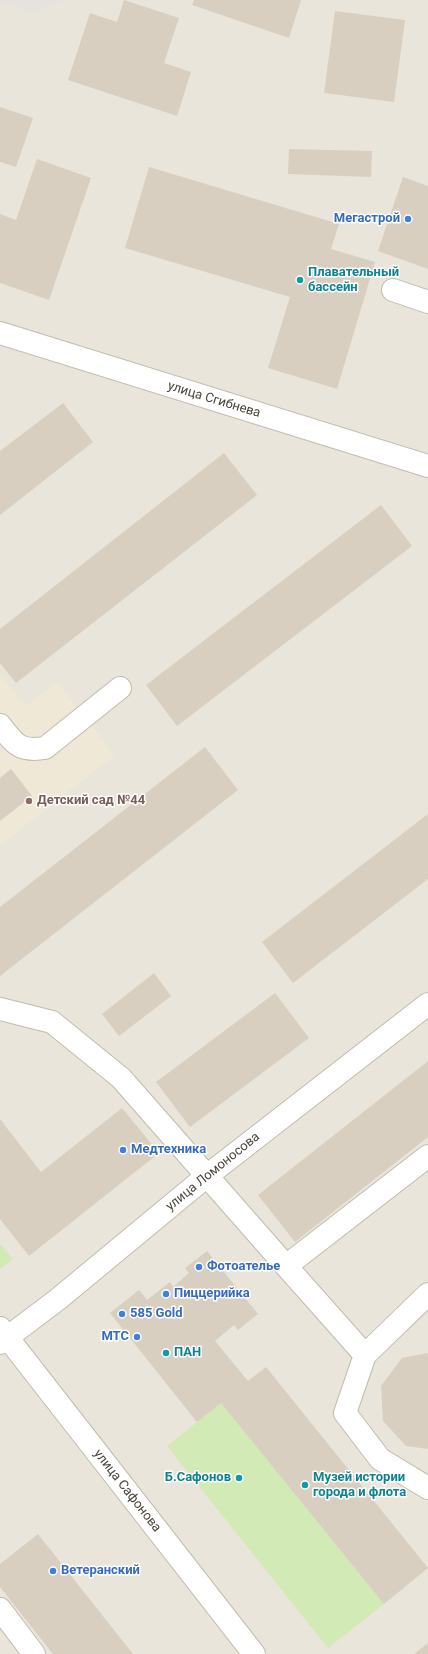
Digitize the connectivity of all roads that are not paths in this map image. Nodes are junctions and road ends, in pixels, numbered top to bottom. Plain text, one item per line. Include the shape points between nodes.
1 (393, 290) dead end
2 (428, 302) edge
3 (0, 333) edge
4 (428, 466) edge
5 (120, 688) dead end
6 (0, 725) edge
7 (428, 1004) edge
8 (0, 1009) edge
9 (428, 1156) edge
10 (208, 1175) junction
11 (286, 1266) junction
12 (428, 1294) edge
13 (2, 1336) edge
14 (364, 1355) junction
15 (428, 1488) edge
16 (0, 1609) edge
17 (34, 1654) edge
18 (254, 1654) edge

1 - 2 street
3 - 4 street, улица Сгибнева
5 - 6 street via 45,748 20,748
7 - 10 street, улица Ломоносова
8 - 10 street via 52,1022 121,1078
9 - 11 street
10 - 11 street
10 - 13 street, улица Ломоносова via 57,1300
11 - 14 street
12 - 14 street
13 - 18 street, улица Сафонова
14 - 15 street via 346,1413 380,1459
16 - 17 street

